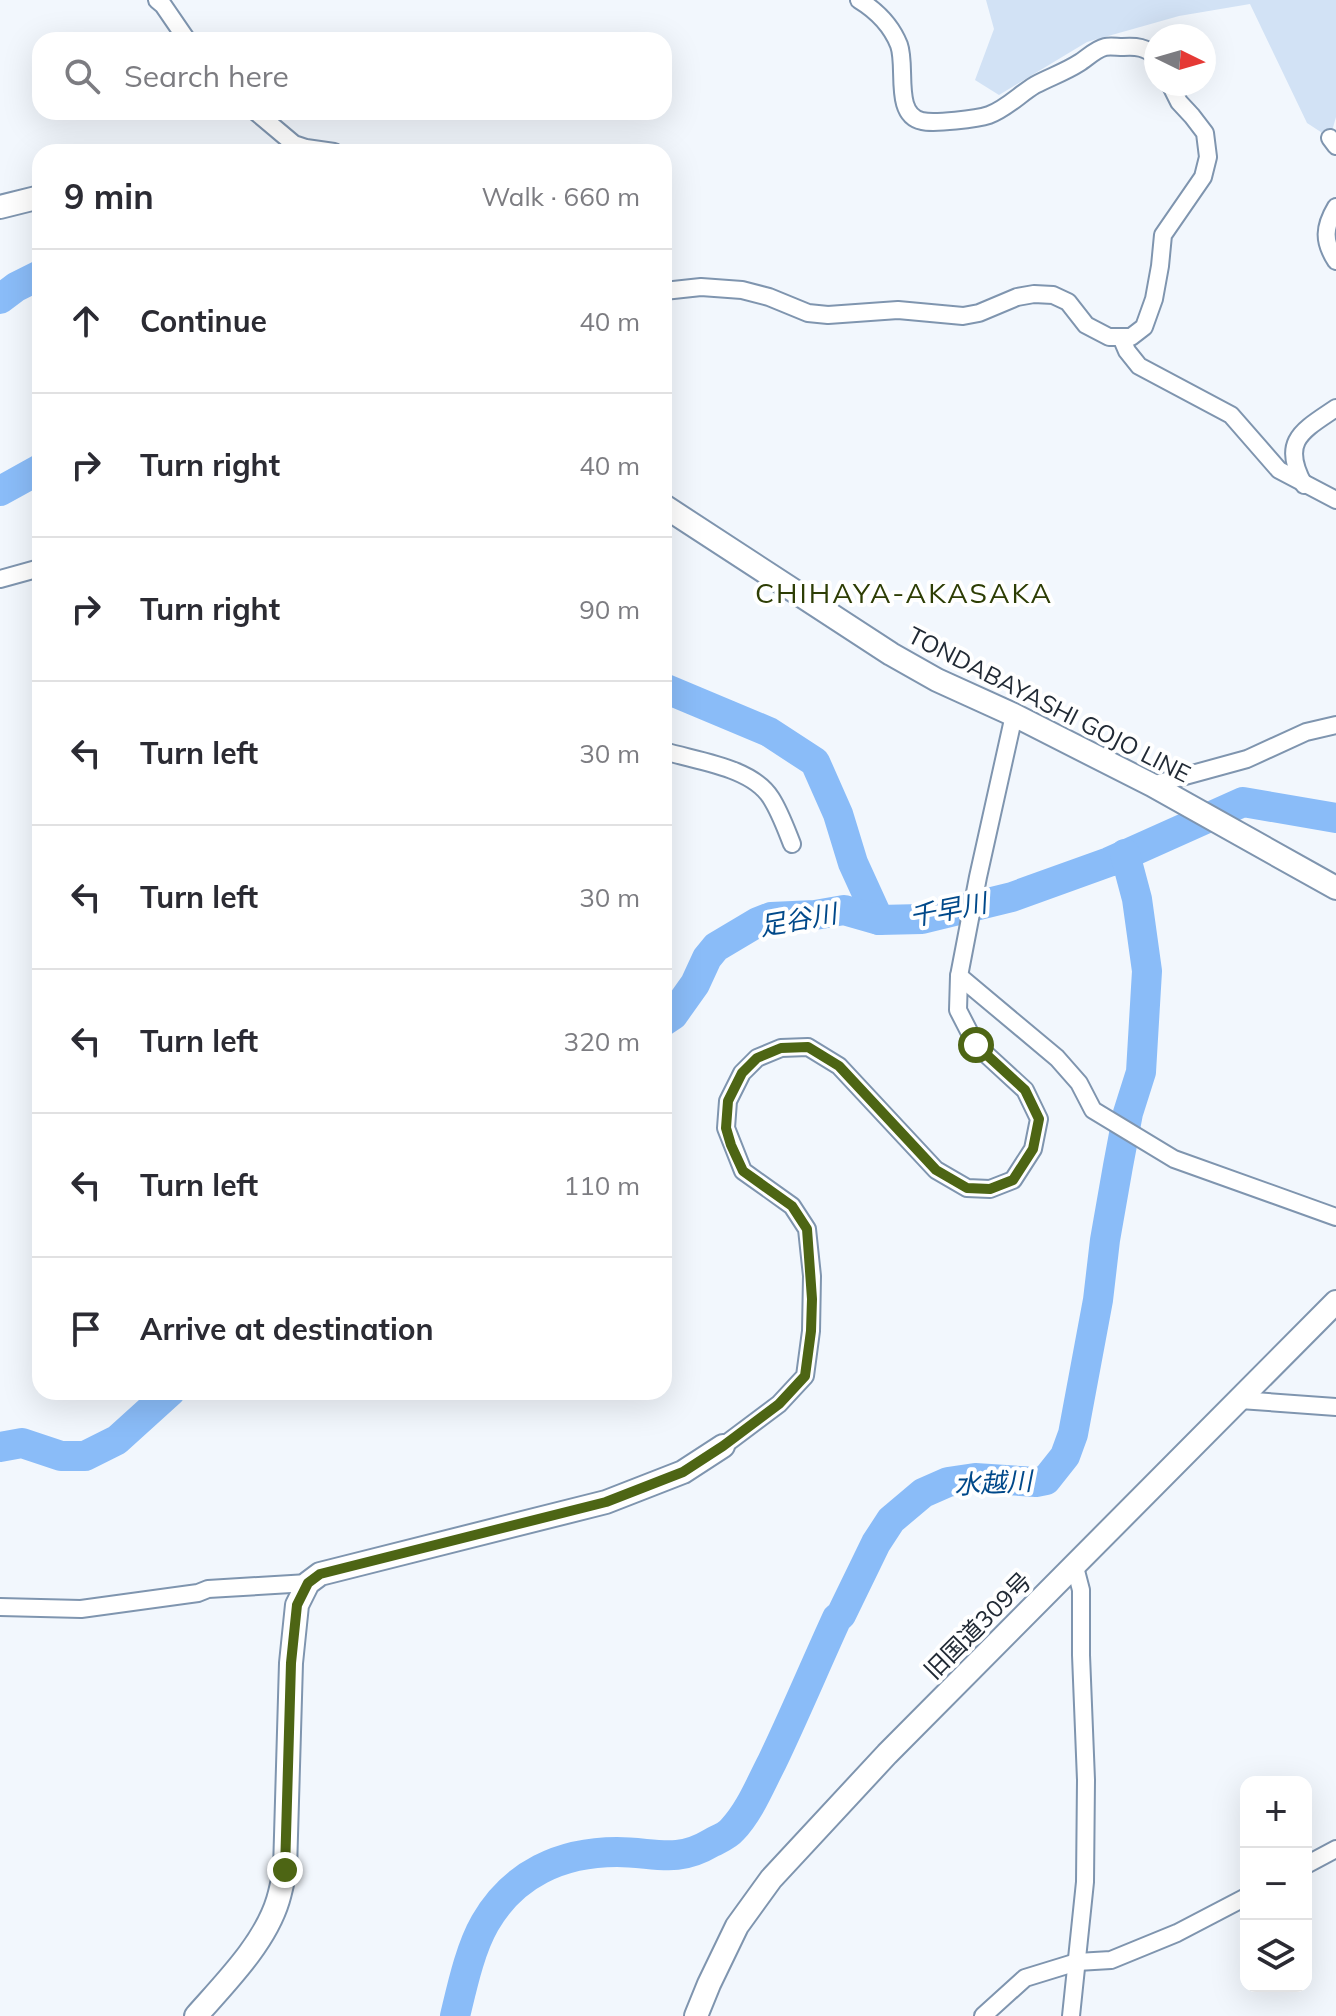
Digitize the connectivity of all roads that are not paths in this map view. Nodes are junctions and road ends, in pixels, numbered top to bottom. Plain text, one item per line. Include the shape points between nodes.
1 (157, 0) edge
2 (859, 0) edge
3 (182, 32) edge
4 (1144, 48) edge
5 (1176, 96) edge
6 (266, 120) edge
7 (294, 144) edge
8 (32, 199) edge
9 (0, 207) edge
10 (1336, 207) edge
11 (1336, 261) edge
12 (672, 290) edge
13 (1121, 337) junction
14 (1336, 408) edge
15 (1304, 485) junction
16 (1336, 500) edge
17 (672, 511) edge
18 (32, 570) edge
19 (0, 579) edge
20 (1014, 715) junction
21 (1336, 725) edge
22 (672, 753) edge
23 (1162, 791) junction
24 (792, 844) dead end
25 (1336, 888) edge
26 (959, 976) junction
27 (1336, 1217) edge
28 (1336, 1302) edge
29 (1240, 1400) junction
30 (1336, 1407) edge
31 (723, 1446) joint
32 (1075, 1567) junction
33 (308, 1583) junction
34 (0, 1607) edge
35 (1336, 1849) edge
36 (1312, 1862) edge
37 (1240, 1900) edge
38 (1077, 1962) junction
39 (196, 2016) edge
40 (696, 2016) edge
41 (983, 2016) edge
42 (1071, 2016) edge

1 - 3 street
2 - 4 street via 890,28 904,65 905,106 922,122 992,114 1102,47
5 - 13 street via 1205,133 1208,157 1203,177 1163,235 1154,299 1144,327
6 - 7 street
8 - 9 street
10 - 11 street via 1326,243
12 - 13 street via 742,290 828,315 898,310 963,316 1017,297 1053,295 1068,302 1086,325
13 - 15 street via 1139,366 1231,415 1279,470
14 - 15 street via 1301,432 1293,450
15 - 16 street
17 - 20 street, TONDABAYASHI GOJO LINE via 891,654
18 - 19 street
20 - 23 street, TONDABAYASHI GOJO LINE
20 - 26 street
21 - 23 street via 1306,732
22 - 24 street via 759,784 771,797
23 - 25 street, TONDABAYASHI GOJO LINE
26 - 27 street via 1057,1058 1093,1110 1174,1159
26 - 31 street via 958,1010 976,1045 1025,1090 1039,1119 1033,1149 1013,1180 990,1189 967,1188 936,1170 839,1066 808,1047 781,1048 757,1058 742,1073 728,1101 726,1128 743,1171 792,1206 807,1229 811,1331 805,1376 779,1404
28 - 29 street, 旧国道309号
29 - 30 street
29 - 32 street, 旧国道309号
31 - 33 street via 683,1472 606,1502 320,1574
32 - 38 street via 1081,1590 1086,1780 1085,1882
32 - 40 street, 旧国道309号 via 887,1754 771,1879 737,1926
33 - 34 street via 208,1589 81,1609
33 - 39 street via 297,1605 285,1870 278,1901 239,1967
35 - 36 street
37 - 38 street via 1111,1960
38 - 41 street via 1025,1978
38 - 42 street

